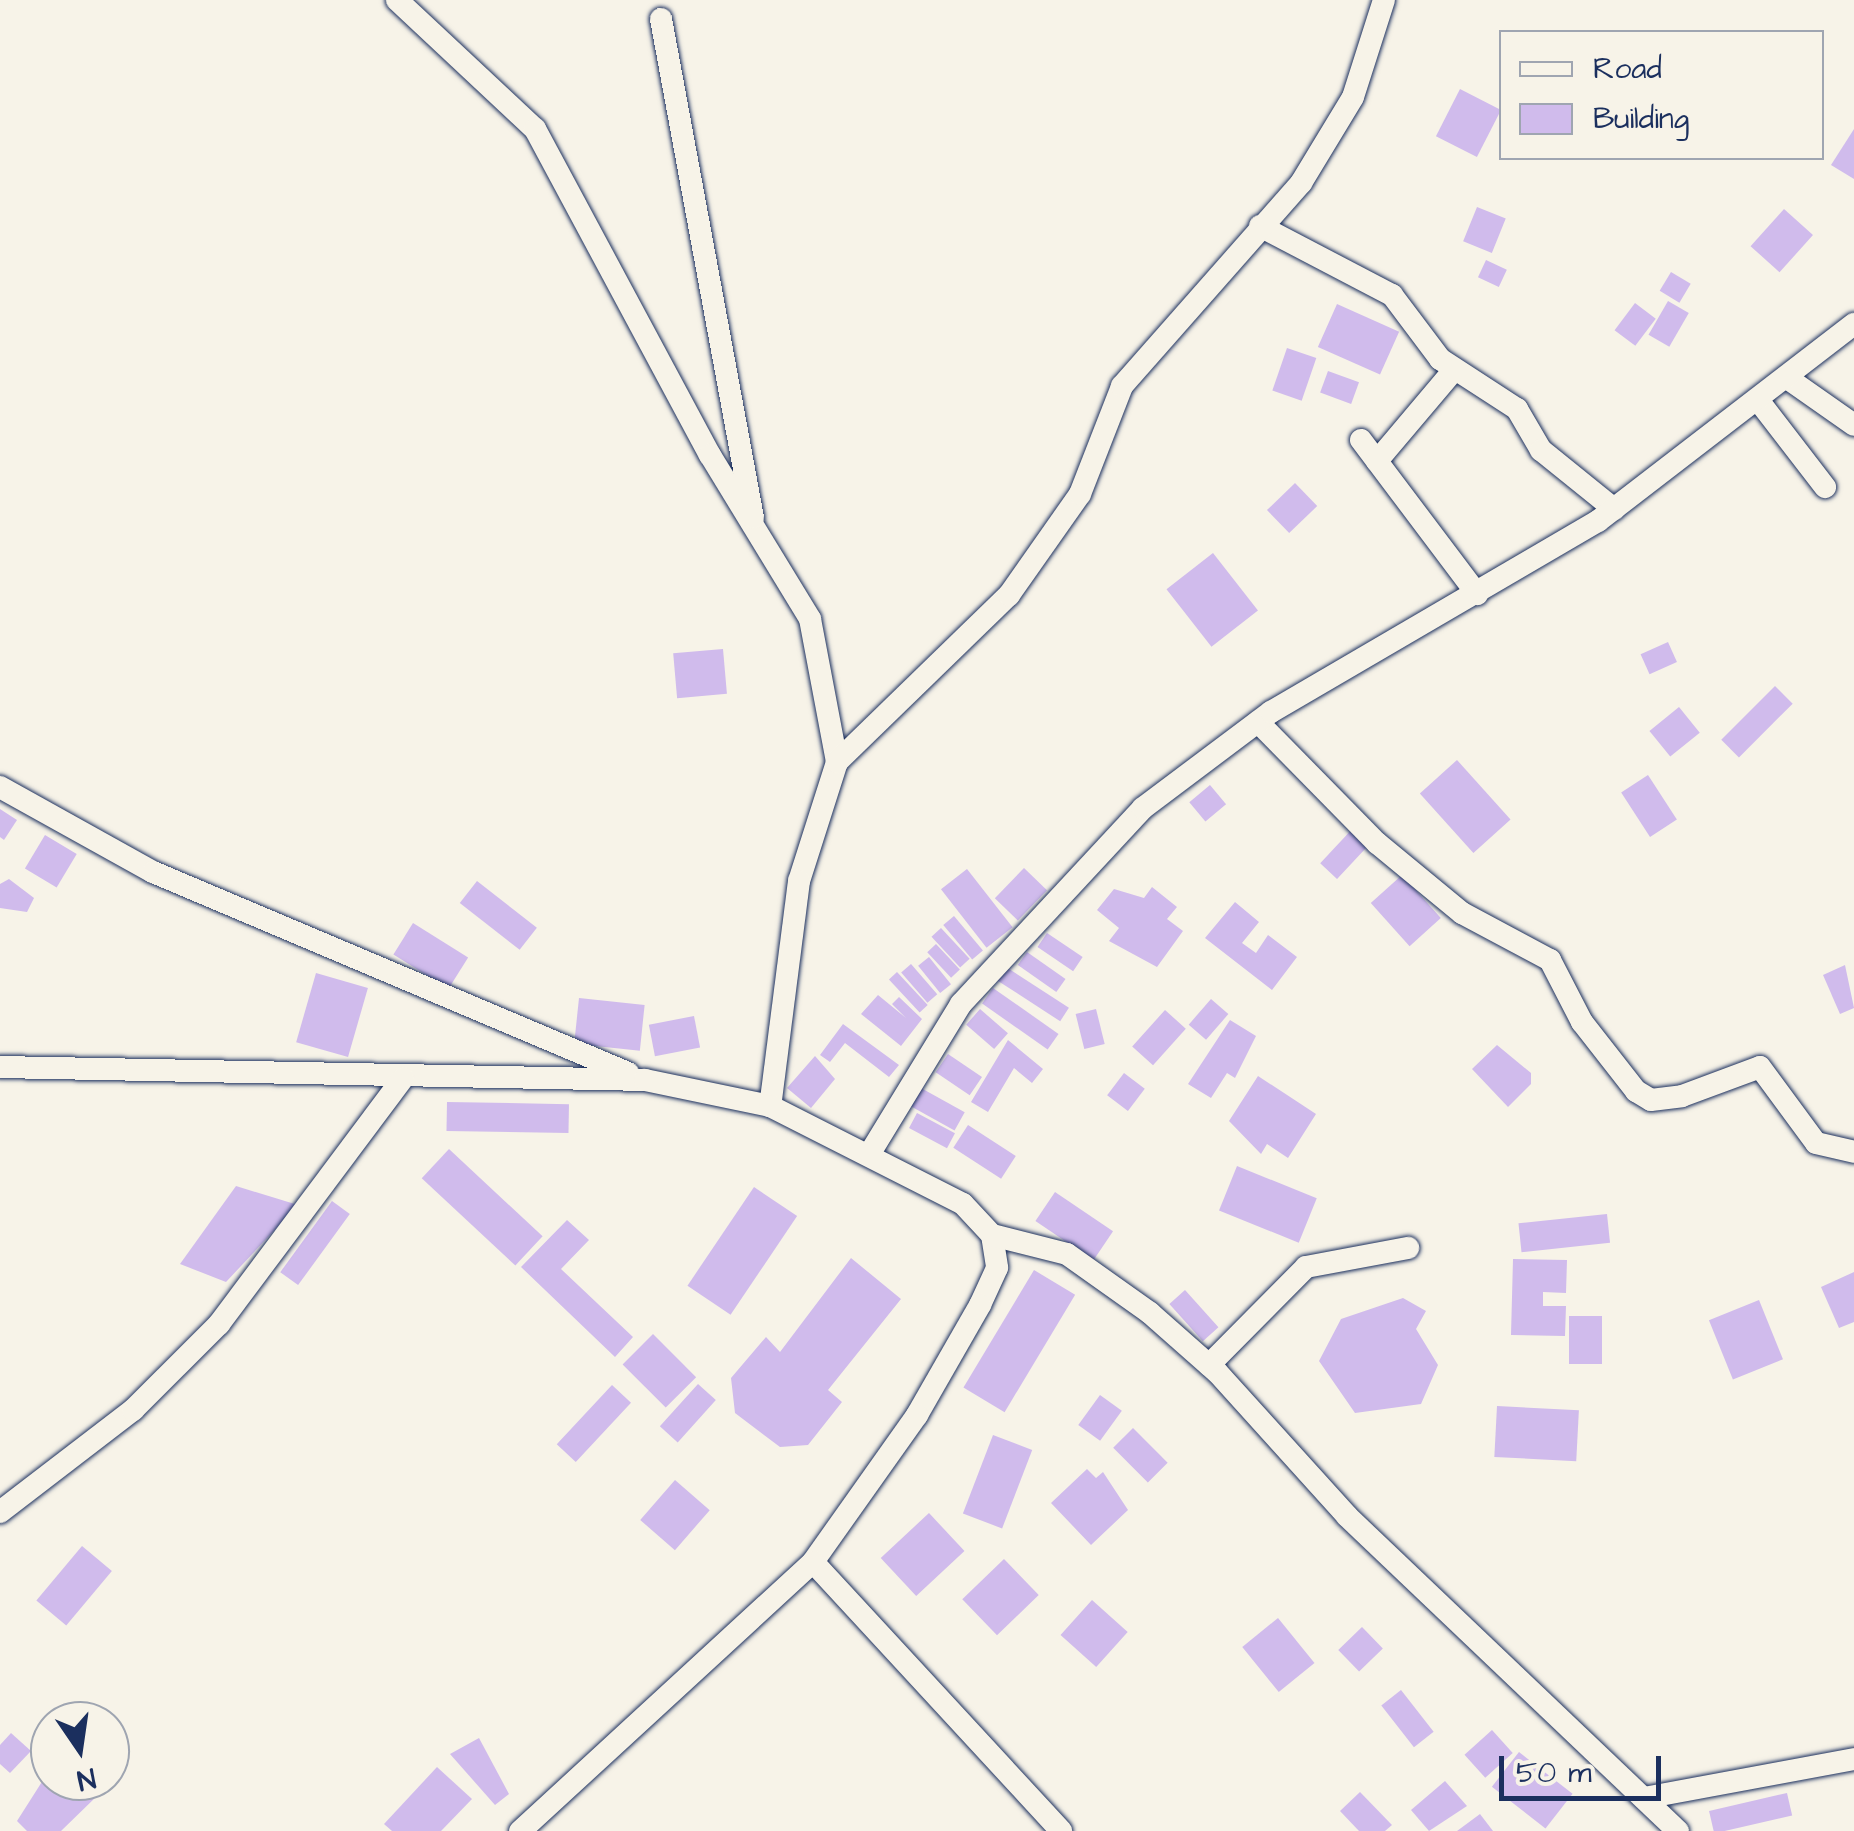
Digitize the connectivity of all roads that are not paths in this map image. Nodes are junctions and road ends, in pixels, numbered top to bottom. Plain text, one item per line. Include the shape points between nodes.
1 (397, 0) edge
2 (1384, 0) edge
3 (661, 19) dead end
4 (1260, 226) junction
5 (1854, 324) edge
6 (1453, 371) junction
7 (1790, 380) junction
8 (1758, 400) junction
9 (1854, 425) edge
10 (1361, 440) dead end
11 (1377, 461) junction
12 (1825, 487) dead end
13 (1614, 509) junction
14 (755, 532) junction
15 (1477, 594) junction
16 (1258, 722) junction
17 (837, 762) junction
18 (0, 787) edge
19 (0, 1067) edge
20 (403, 1078) junction
21 (645, 1080) junction
22 (770, 1106) junction
23 (870, 1152) junction
24 (1854, 1152) edge
25 (992, 1235) junction
26 (1408, 1248) dead end
27 (1209, 1365) junction
28 (0, 1512) edge
29 (813, 1562) junction
30 (1854, 1759) edge
31 (1644, 1798) junction
32 (520, 1831) edge
33 (1061, 1831) edge
34 (1678, 1831) edge

1 - 14 street via 535,129
2 - 4 street via 1353,97 1301,184
3 - 14 street via 737,401
4 - 6 street via 1392,295
4 - 17 street via 1122,386 1080,494 1008,595
5 - 7 street
6 - 11 street
6 - 13 street via 1518,409 1542,450
7 - 8 street
7 - 9 street
8 - 12 street
8 - 13 street
10 - 11 street
11 - 15 street
13 - 15 street
14 - 17 street via 810,619
15 - 16 street
16 - 23 street via 1143,808 987,972
16 - 24 street via 1377,843 1462,912 1550,960 1582,1022 1636,1091 1651,1100 1682,1096 1760,1067 1816,1143
17 - 22 street via 799,881
18 - 21 street via 153,872
19 - 20 street
20 - 21 street via 516,1072
20 - 28 street via 220,1324 133,1410
21 - 22 street
22 - 23 street
23 - 25 street via 962,1204
25 - 27 street via 1068,1254
25 - 29 street via 996,1268 980,1305 917,1416
26 - 27 street via 1306,1267
27 - 31 street via 1347,1516
29 - 32 street
29 - 33 street
30 - 31 street
31 - 34 street

